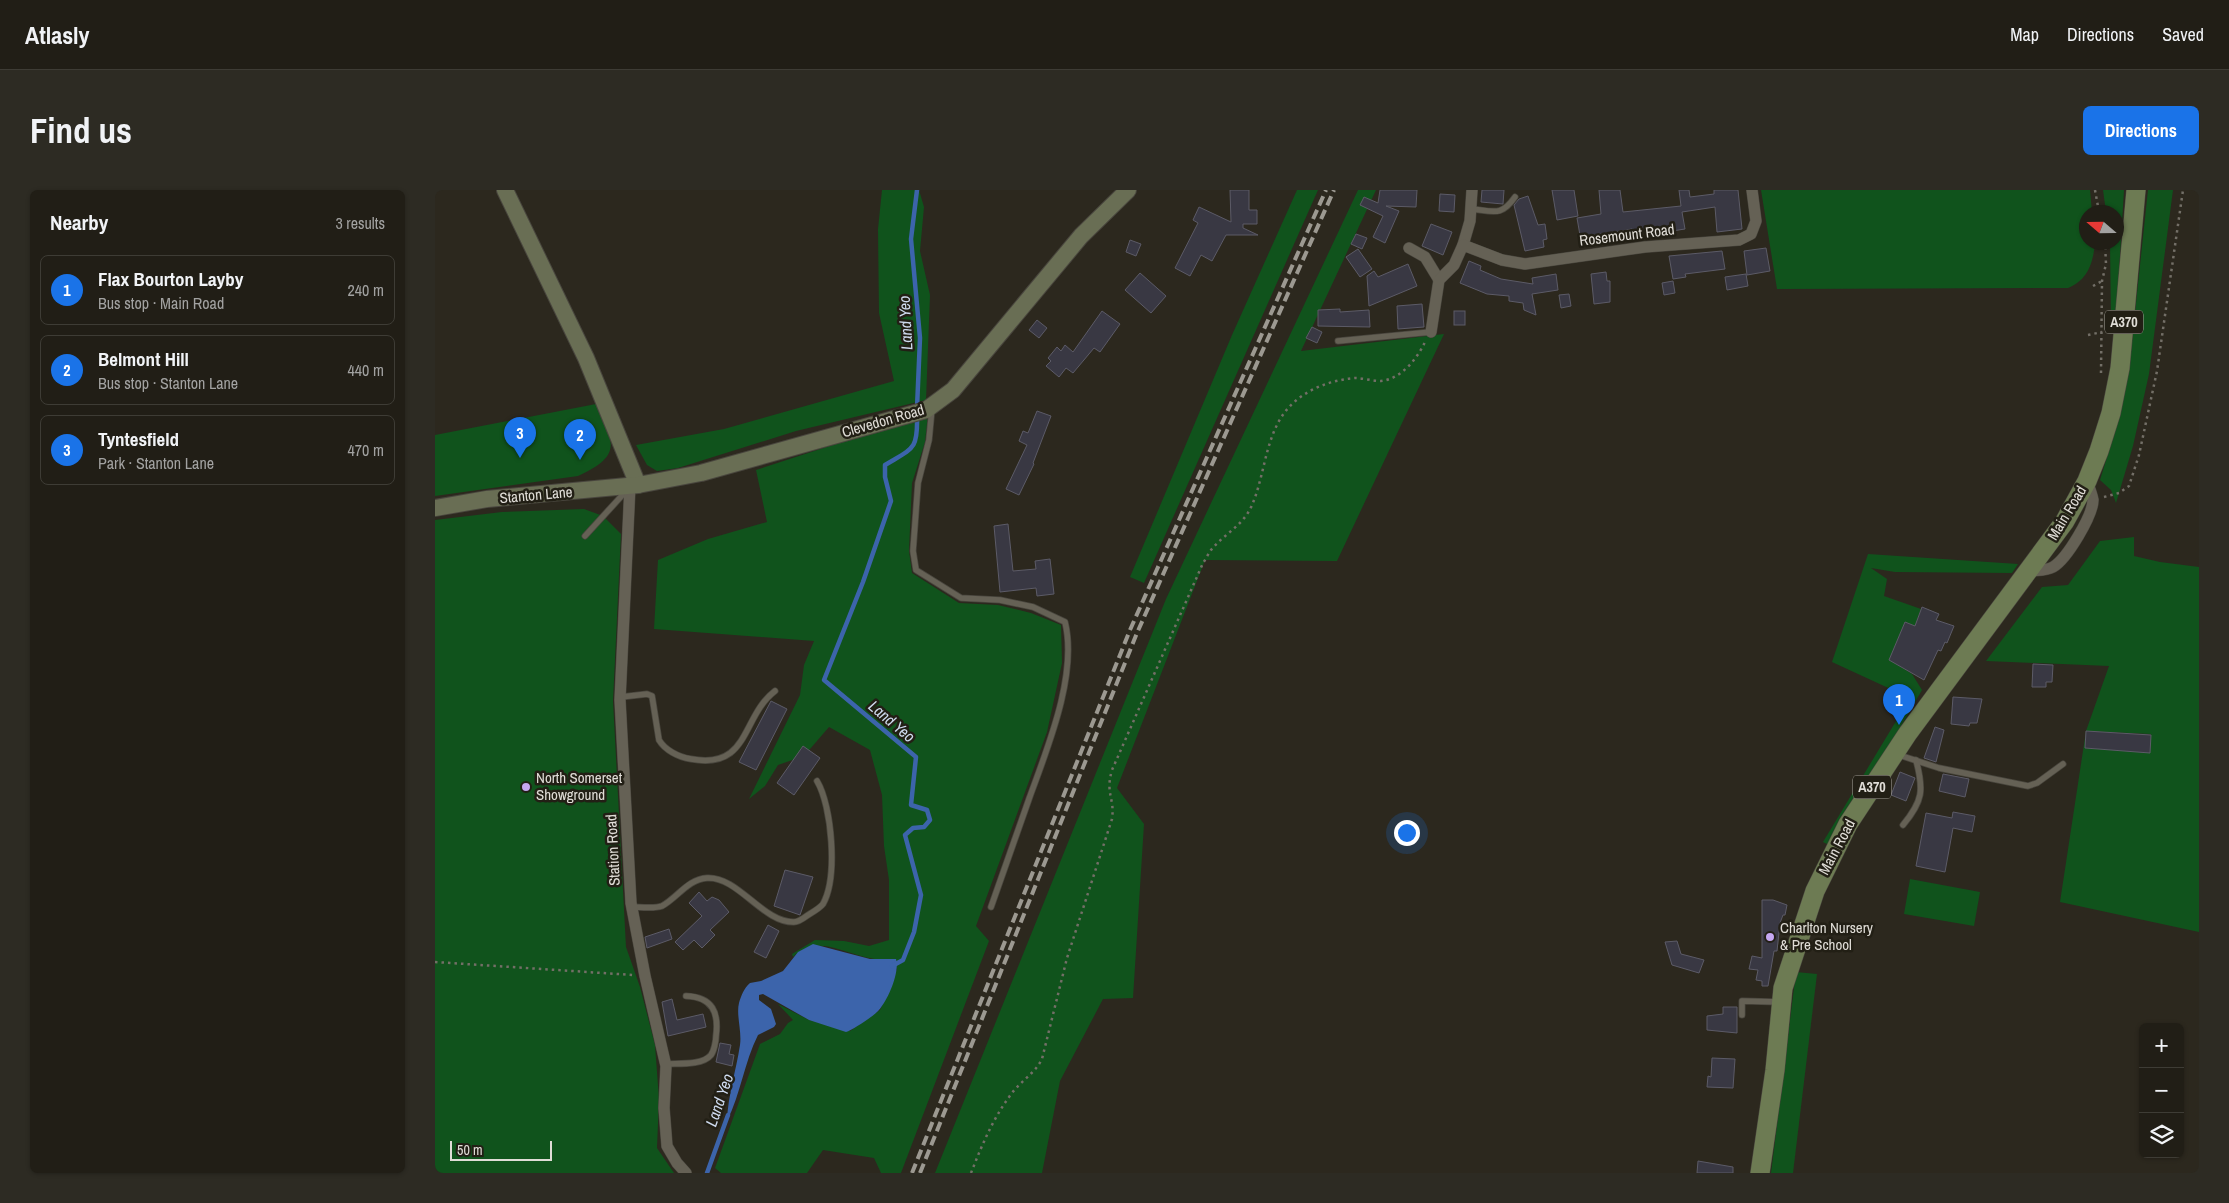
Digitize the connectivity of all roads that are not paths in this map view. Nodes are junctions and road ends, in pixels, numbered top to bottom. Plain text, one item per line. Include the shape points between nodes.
1 (505, 190) edge
2 (1128, 190) edge
3 (1472, 190) edge
4 (1752, 190) edge
5 (2136, 190) edge
6 (1515, 197) dead end
7 (1471, 209) junction
8 (1463, 245) junction
9 (1409, 248) dead end
10 (1439, 280) junction
11 (1431, 332) joint
12 (1338, 341) dead end
13 (929, 408) junction
14 (2087, 481) junction
15 (634, 486) junction
16 (435, 508) edge
17 (585, 536) dead end
18 (2030, 571) junction
19 (775, 691) dead end
20 (621, 697) junction
21 (1894, 753) junction
22 (1916, 760) junction
23 (2063, 764) dead end
24 (817, 781) dead end
25 (1903, 825) dead end
26 (632, 907) junction
27 (991, 907) dead end
28 (686, 996) dead end
29 (1782, 1002) junction
30 (1742, 1015) dead end
31 (665, 1064) junction
32 (686, 1173) edge
33 (1761, 1173) edge

1 - 15 main road via 586,358
2 - 13 main road, Clevedon Road via 1081,236 953,390
3 - 7 street
4 - 8 street, Rosemount Road via 1756,221 1751,234 1739,240 1645,247 1525,264 1502,260
5 - 14 main road, Main Road / A370 via 2121,368 2113,406
6 - 7 lane via 1505,210
7 - 8 street
8 - 10 street via 1454,265
9 - 10 street via 1425,256
10 - 11 street
11 - 12 lane
13 - 15 main road, Clevedon Road via 701,473
13 - 27 lane via 929,440 918,483 913,551 916,570 961,598 1000,600 1033,608 1065,622 1068,635 1068,662 1052,735
14 - 18 main road, Main Road / A370 via 2065,521
14 - 18 street, Main Road via 2093,499 2085,524 2055,566
15 - 16 main road, Stanton Lane via 487,499
15 - 17 lane
15 - 20 street, Station Road
18 - 21 main road, Main Road / A370
19 - 20 lane via 763,704 734,751 716,761 686,759 663,746 659,740 652,696
20 - 26 street, Station Road
21 - 22 lane
21 - 29 main road, Main Road / A370 via 1848,824 1815,890
22 - 23 lane via 2028,786
22 - 25 lane via 1922,789 1915,810
24 - 26 lane via 824,793 830,824 831,870 822,905 807,916 796,922 783,920 722,881 707,878 691,883 661,907
26 - 31 street, Station Road
28 - 31 lane via 705,1001 713,1007 717,1016 716,1040 711,1055 696,1062
29 - 30 lane via 1742,1001
29 - 33 main road, Main Road / A370
31 - 32 street, Station Road via 663,1108 667,1146

